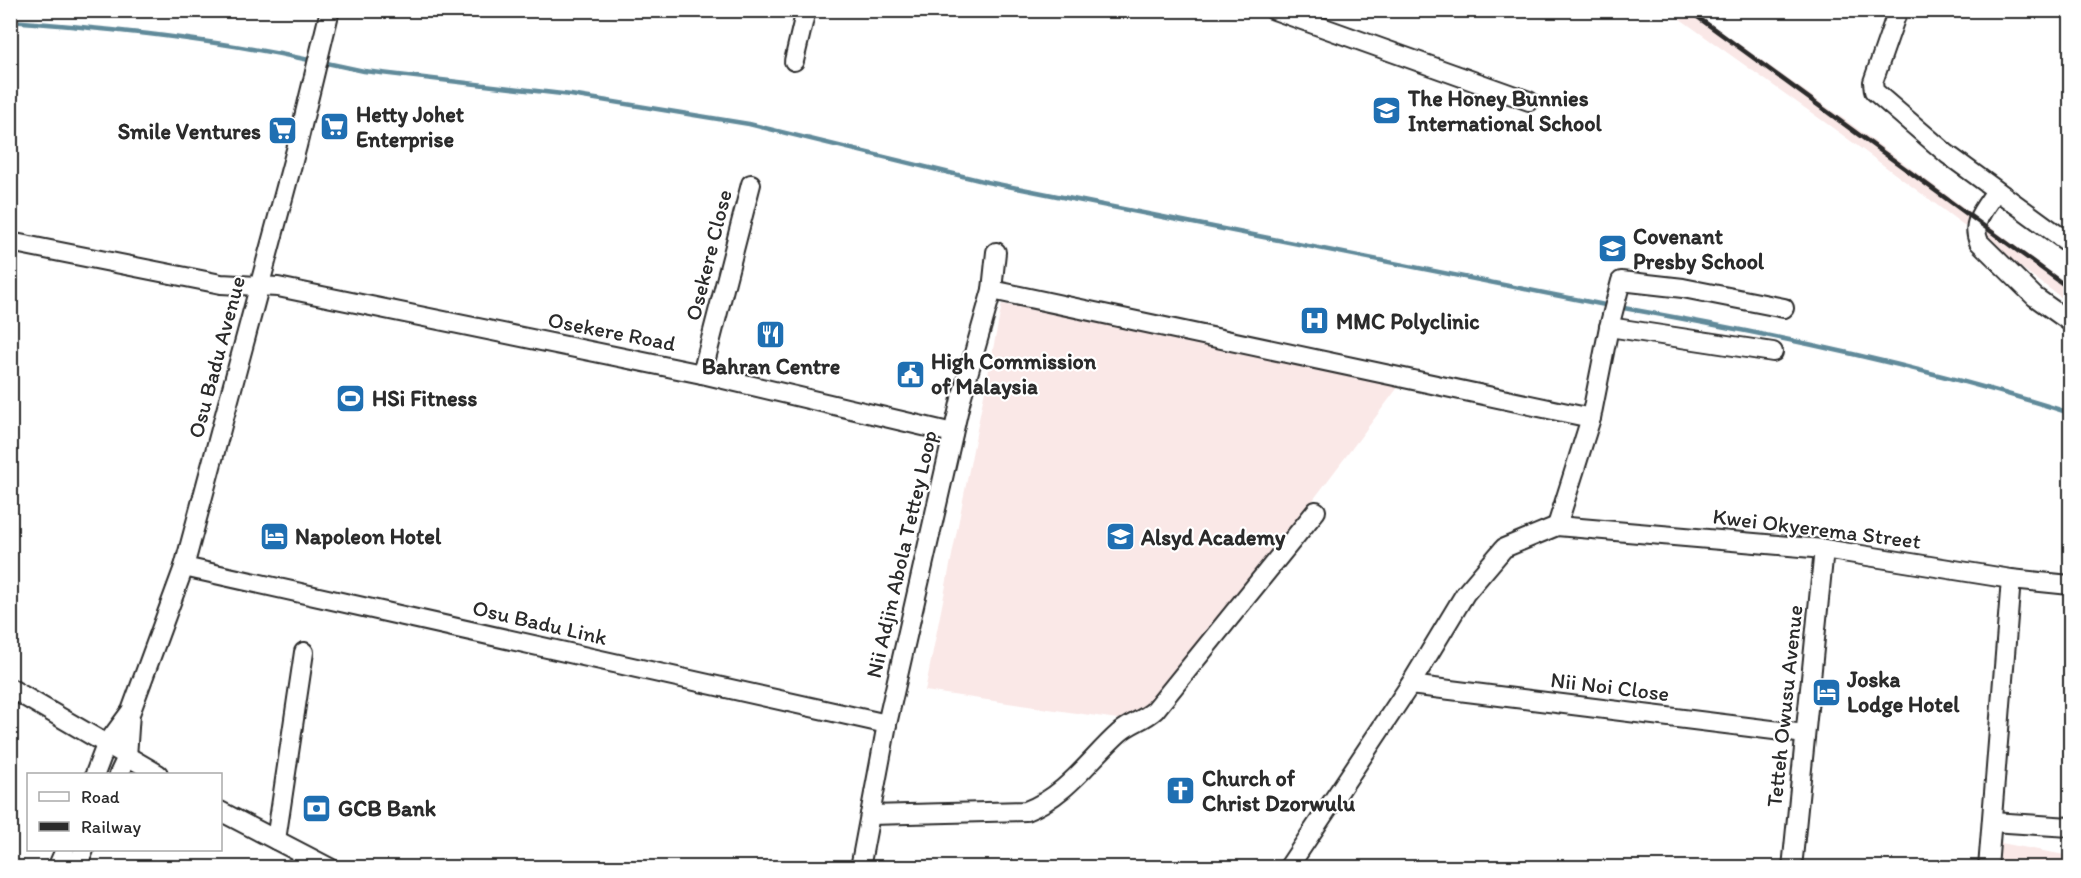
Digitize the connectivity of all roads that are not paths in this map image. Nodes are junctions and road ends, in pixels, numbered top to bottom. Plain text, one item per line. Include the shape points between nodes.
1 (330, 10) edge
2 (806, 10) edge
3 (1274, 10) edge
4 (1899, 10) edge
5 (794, 61) dead end
6 (1529, 100) dead end
7 (751, 183) dead end
8 (1996, 191) junction
9 (10, 242) edge
10 (2070, 244) edge
11 (996, 252) dead end
12 (260, 286) junction
13 (992, 290) junction
14 (1784, 308) dead end
15 (1611, 319) junction
16 (2070, 322) edge
17 (1773, 352) dead end
18 (702, 374) junction
19 (1591, 418) junction
20 (953, 433) junction
21 (1316, 511) dead end
22 (1557, 526) junction
23 (1824, 549) junction
24 (184, 567) junction
25 (2011, 579) junction
26 (2070, 585) edge
27 (304, 652) dead end
28 (1410, 686) junction
29 (10, 688) edge
30 (130, 711) junction
31 (887, 724) junction
32 (1805, 734) junction
33 (106, 745) junction
34 (127, 757) junction
35 (95, 773) edge
36 (119, 773) edge
37 (156, 773) edge
38 (222, 812) edge
39 (870, 815) junction
40 (1992, 822) junction
41 (2070, 827) edge
42 (276, 840) junction
43 (64, 851) edge
44 (83, 851) edge
45 (57, 867) edge
46 (76, 867) edge
47 (330, 867) edge
48 (860, 867) edge
49 (1288, 867) edge
50 (1792, 867) edge
51 (1988, 867) edge

1 - 12 street, Osu Badu Avenue
2 - 5 street
3 - 6 street
4 - 8 street via 1873,82 1874,91
7 - 18 street, Osekere Close
8 - 10 street
8 - 16 street via 1977,221 1975,233 1979,242 2035,297
9 - 12 street, Osekere Road via 221,284
11 - 13 street, Nii Adjin Abola Tettey Loop
12 - 18 street, Osekere Road
12 - 24 street, Osu Badu Avenue
13 - 19 street
13 - 20 street, Nii Adjin Abola Tettey Loop
14 - 15 street via 1662,284 1622,281
15 - 17 street
15 - 19 street
18 - 20 street, Osekere Road
19 - 22 street
20 - 31 street, Nii Adjin Abola Tettey Loop
21 - 39 street via 1155,710 1121,731 1059,794 1043,805 1026,811
22 - 23 street, Kwei Okyerema Street
22 - 28 street via 1504,548 1465,594
23 - 25 street, Kwei Okyerema Street
23 - 32 street, Tetteh Owusu Avenue
24 - 30 street, Osu Badu Avenue
24 - 31 street, Osu Badu Link
25 - 26 street, Kwei Okyerema Street
25 - 40 street
27 - 42 street
28 - 32 street, Nii Noi Close
28 - 49 street
29 - 33 street
30 - 33 street, Osu Badu Avenue
30 - 34 street, Osu Badu Avenue
31 - 39 street, Nii Adjin Abola Tettey Loop
32 - 50 street, Tetteh Owusu Avenue
33 - 34 street
33 - 35 street, Osu Badu Avenue
34 - 36 street, Osu Badu Avenue
34 - 37 street
38 - 42 street
39 - 48 street, Nii Adjin Abola Tettey Loop
40 - 41 street
40 - 51 street
42 - 47 street
43 - 45 street
44 - 46 street

